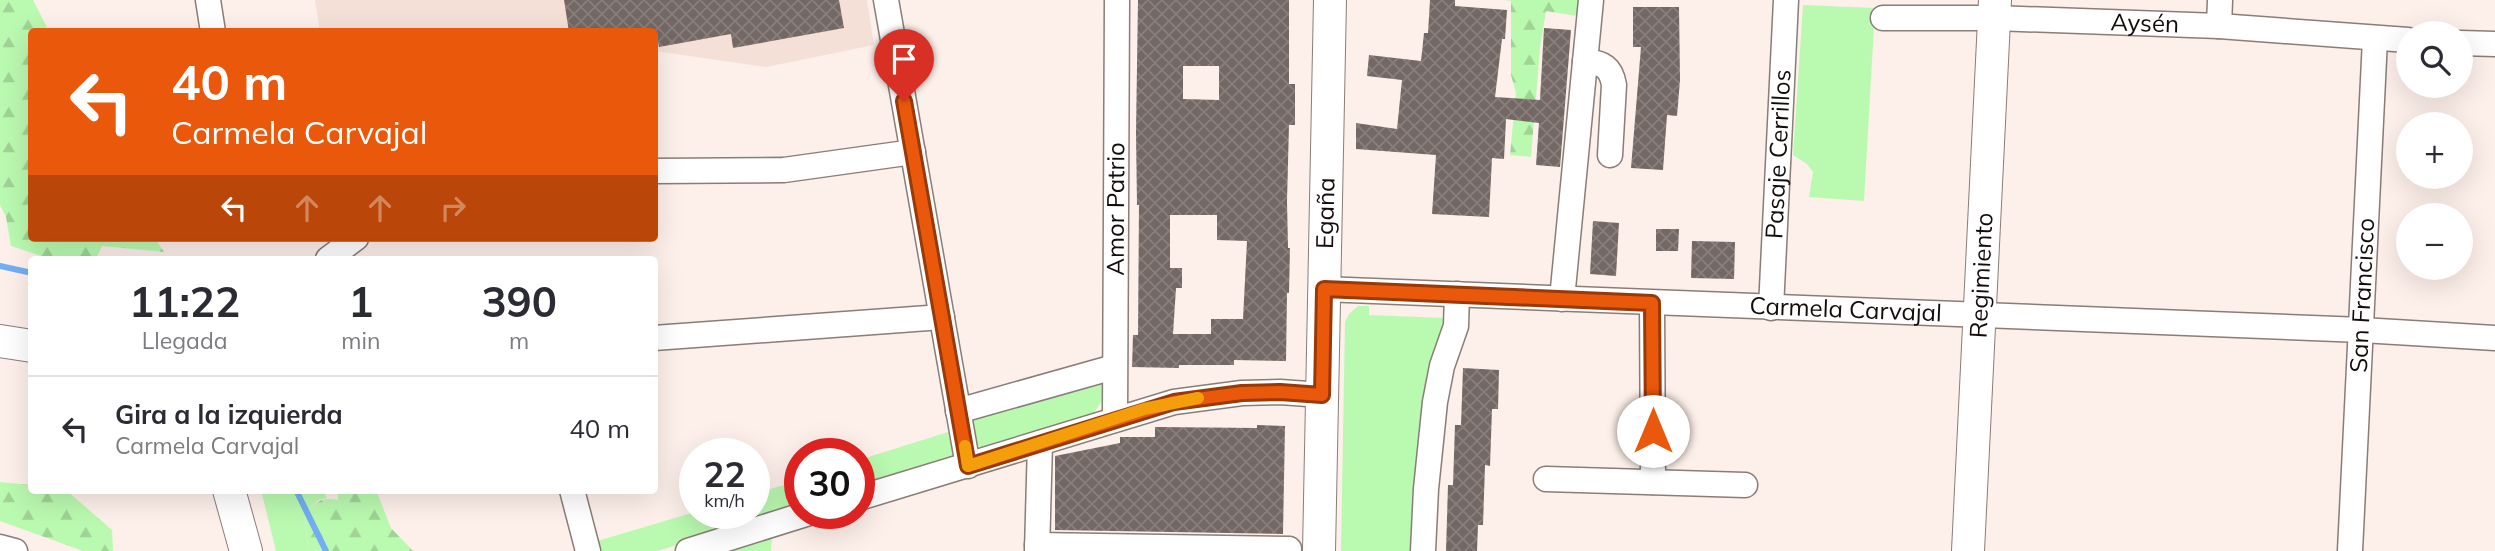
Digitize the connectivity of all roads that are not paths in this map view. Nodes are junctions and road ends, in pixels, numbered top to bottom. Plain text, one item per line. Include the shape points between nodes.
1 (208, 0) edge
2 (886, 0) edge
3 (1117, 0) edge
4 (1330, 0) edge
5 (1591, 0) edge
6 (1786, 0) edge
7 (2220, 0) edge
8 (1994, 9) edge
9 (1883, 18) dead end
10 (2220, 26) junction
11 (212, 28) edge
12 (2375, 39) junction
13 (2396, 40) edge
14 (2473, 43) edge
15 (2495, 44) edge
16 (1585, 61) junction
17 (913, 152) junction
18 (1609, 155) dead end
19 (658, 171) edge
20 (351, 242) edge
21 (332, 256) edge
22 (1324, 289) junction
23 (1457, 294) junction
24 (1562, 299) junction
25 (1652, 303) junction
26 (1770, 308) junction
27 (1979, 316) junction
28 (942, 317) junction
29 (2362, 330) junction
30 (658, 338) edge
31 (2495, 338) edge
32 (0, 341) edge
33 (28, 345) edge
34 (1114, 367) junction
35 (1322, 395) junction
36 (958, 411) junction
37 (1115, 419) junction
38 (1040, 443) junction
39 (968, 466) junction
40 (1546, 478) dead end
41 (1653, 482) junction
42 (1745, 485) dead end
43 (875, 493) edge
44 (230, 494) edge
45 (573, 494) edge
46 (784, 521) edge
47 (0, 547) edge
48 (1037, 548) edge
49 (1304, 550) edge
50 (15, 551) edge
51 (246, 551) edge
52 (588, 551) edge
53 (688, 551) edge
54 (1423, 551) edge
55 (1968, 551) edge
56 (2350, 551) edge

1 - 11 street
2 - 17 street
3 - 34 street, Amor Patrio
4 - 22 main road, Egaña
5 - 16 street
6 - 26 street, Pasaje Cerrillos
7 - 10 street
8 - 9 street, Aysén
8 - 10 street, Aysén
8 - 27 main road, Regimiento
10 - 12 street, Aysén
12 - 13 street, Aysén
12 - 29 street, San Francisco
14 - 15 street
16 - 18 street via 1601,63 1612,75
16 - 24 street
17 - 19 street via 784,170
17 - 28 street
20 - 21 street
22 - 23 street, Carmela Carvajal
22 - 35 main road, Egaña
23 - 24 street, Carmela Carvajal
23 - 54 street via 1456,326 1434,402
24 - 25 street, Carmela Carvajal
25 - 26 street, Carmela Carvajal
25 - 41 street
26 - 27 street, Carmela Carvajal
27 - 29 street, Carmela Carvajal
27 - 55 main road, Regimiento
28 - 30 street
28 - 36 street
29 - 31 street, Carmela Carvajal
29 - 56 street, San Francisco
32 - 33 main road
34 - 36 street
34 - 37 street, Amor Patrio
35 - 37 street via 1280,392 1204,397
35 - 49 main road, Egaña
36 - 39 street
37 - 38 street
38 - 39 street
38 - 48 street
39 - 43 street
40 - 41 street
41 - 42 street
44 - 51 main road
45 - 52 street
46 - 53 street
47 - 50 street
48 - 49 street

